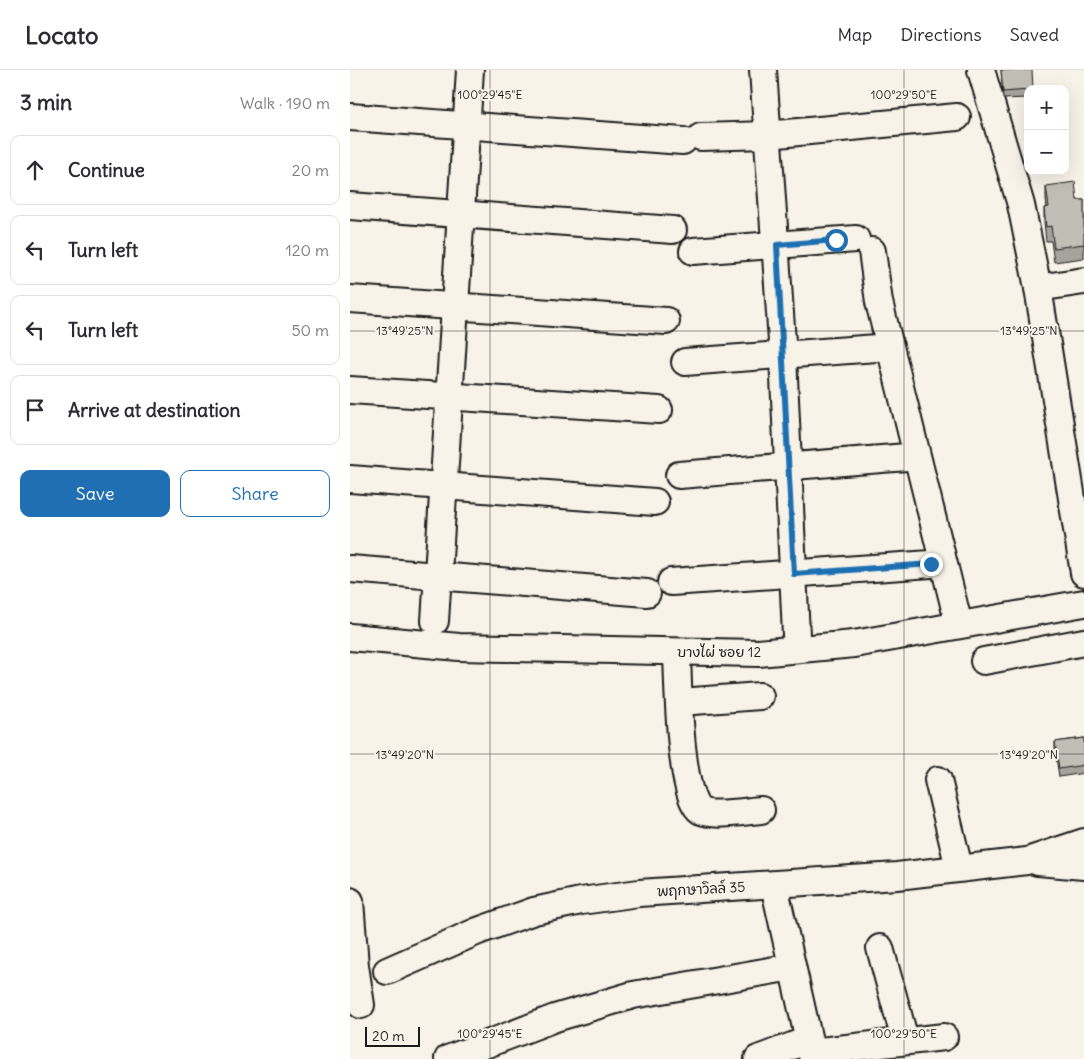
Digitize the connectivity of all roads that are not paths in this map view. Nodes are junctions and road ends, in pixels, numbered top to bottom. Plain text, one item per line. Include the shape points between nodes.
1 (470, 70) edge
2 (763, 70) edge
3 (982, 70) edge
4 (350, 117) edge
5 (957, 117) dead end
6 (466, 126) junction
7 (767, 135) junction
8 (350, 206) edge
9 (461, 214) junction
10 (673, 230) dead end
11 (777, 245) junction
12 (693, 251) dead end
13 (1084, 281) edge
14 (1038, 288) junction
15 (350, 299) edge
16 (455, 308) junction
17 (666, 321) dead end
18 (877, 348) dead end
19 (783, 356) junction
20 (685, 362) dead end
21 (350, 390) edge
22 (448, 398) junction
23 (659, 410) dead end
24 (907, 457) dead end
25 (789, 467) junction
26 (679, 475) dead end
27 (350, 479) edge
28 (443, 485) junction
29 (655, 502) dead end
30 (931, 564) dead end
31 (1083, 566) edge
32 (350, 569) edge
33 (794, 574) junction
34 (437, 575) junction
35 (671, 582) dead end
36 (647, 593) dead end
37 (1084, 603) edge
38 (435, 620) dead end
39 (959, 625) junction
40 (796, 635) dead end
41 (350, 637) edge
42 (1084, 642) edge
43 (677, 652) junction
44 (984, 661) dead end
45 (760, 696) dead end
46 (680, 702) junction
47 (938, 780) dead end
48 (761, 810) dead end
49 (1084, 842) edge
50 (1027, 861) junction
51 (1084, 866) edge
52 (959, 868) junction
53 (774, 885) junction
54 (350, 901) edge
55 (880, 948) dead end
56 (792, 968) junction
57 (388, 972) dead end
58 (361, 1005) dead end
59 (944, 1037) dead end
60 (906, 1040) junction
61 (810, 1050) edge
62 (448, 1059) edge
63 (758, 1059) edge

1 - 6 street
2 - 7 street
3 - 14 street via 1021,205
4 - 6 street
5 - 7 street
6 - 7 street via 692,139
6 - 9 street
7 - 11 street
8 - 9 street
9 - 10 street
9 - 16 street
11 - 12 street
11 - 19 street
11 - 39 street via 864,245
13 - 14 street
14 - 31 street
15 - 16 street
16 - 17 street
16 - 22 street
18 - 19 street
19 - 20 street
19 - 25 street
21 - 22 street
22 - 23 street
22 - 28 street
24 - 25 street
25 - 26 street
25 - 33 street
27 - 28 street
28 - 29 street
28 - 34 street
30 - 33 street
32 - 34 street
33 - 35 street
33 - 40 street
34 - 36 street
34 - 38 street
37 - 39 street, บางไผ่ ซอย 12
39 - 43 street, บางไผ่ ซอย 12 via 854,644 795,650
41 - 43 street, บางไผ่ ซอย 12 via 459,647
42 - 44 street
43 - 46 street
45 - 46 street
46 - 48 street via 682,753 691,800 699,810 708,814
47 - 52 street
49 - 50 street, พฤกษาวิลล์ 35
50 - 51 street, พฤกษาวิลล์ 35
50 - 52 street, พฤกษาวิลล์ 35
52 - 53 street, พฤกษาวิลล์ 35
53 - 56 street
53 - 57 street, พฤกษาวิลล์ 35 via 639,893 543,909 478,931
54 - 58 street
55 - 60 street
56 - 61 street
56 - 62 street via 633,995 555,1018
59 - 60 street
60 - 61 street
61 - 63 street

